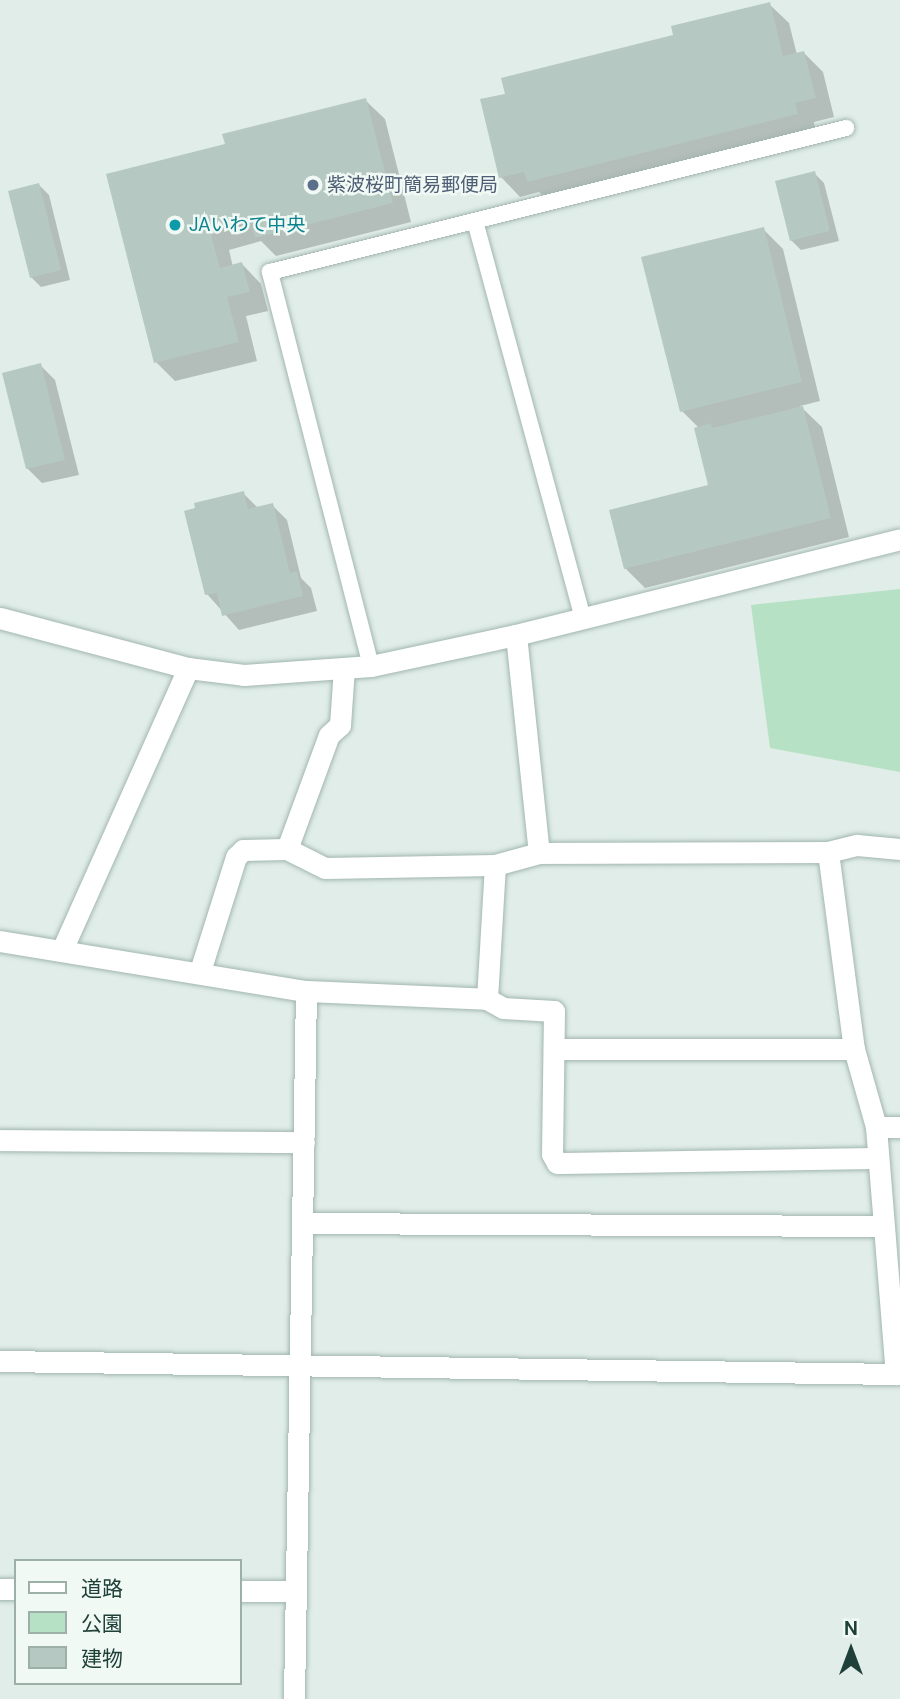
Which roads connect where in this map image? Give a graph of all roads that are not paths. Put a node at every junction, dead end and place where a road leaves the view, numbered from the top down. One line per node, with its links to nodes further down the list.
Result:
1 (846, 128): 2 (lane)
2 (475, 221): 4 (lane); 7 (lane)
3 (900, 539): 4 (street)
4 (582, 616): 6 (street)
5 (0, 618): 8 (street)
6 (516, 635): 7 (street); 13 (street)
7 (371, 666): 9 (street)
8 (188, 668): 9 (street); 16 (street)
9 (344, 668): 10 (street)
10 (288, 849): 14 (street); 17 (street)
11 (900, 849): 12 (street)
12 (828, 852): 13 (street); 21 (street)
13 (539, 853): 14 (street)
14 (495, 865): 19 (street)
15 (0, 941): 16 (street)
16 (62, 950): 17 (street)
17 (200, 971): 18 (street)
18 (306, 991): 19 (street); 25 (street)
19 (487, 999): 20 (street)
20 (555, 1048): 21 (street); 26 (street)
21 (854, 1048): 22 (street)
22 (876, 1127): 23 (street); 26 (street)
23 (900, 1127)
24 (0, 1140): 25 (street)
25 (304, 1142): 27 (street)
26 (878, 1158): 28 (street)
27 (302, 1223): 28 (street); 30 (street)
28 (882, 1226): 31 (street)
29 (0, 1361): 30 (street)
30 (299, 1365): 31 (street); 33 (street)
31 (898, 1374)
32 (242, 1591): 33 (street)
33 (294, 1591): 34 (street)
34 (294, 1699)

